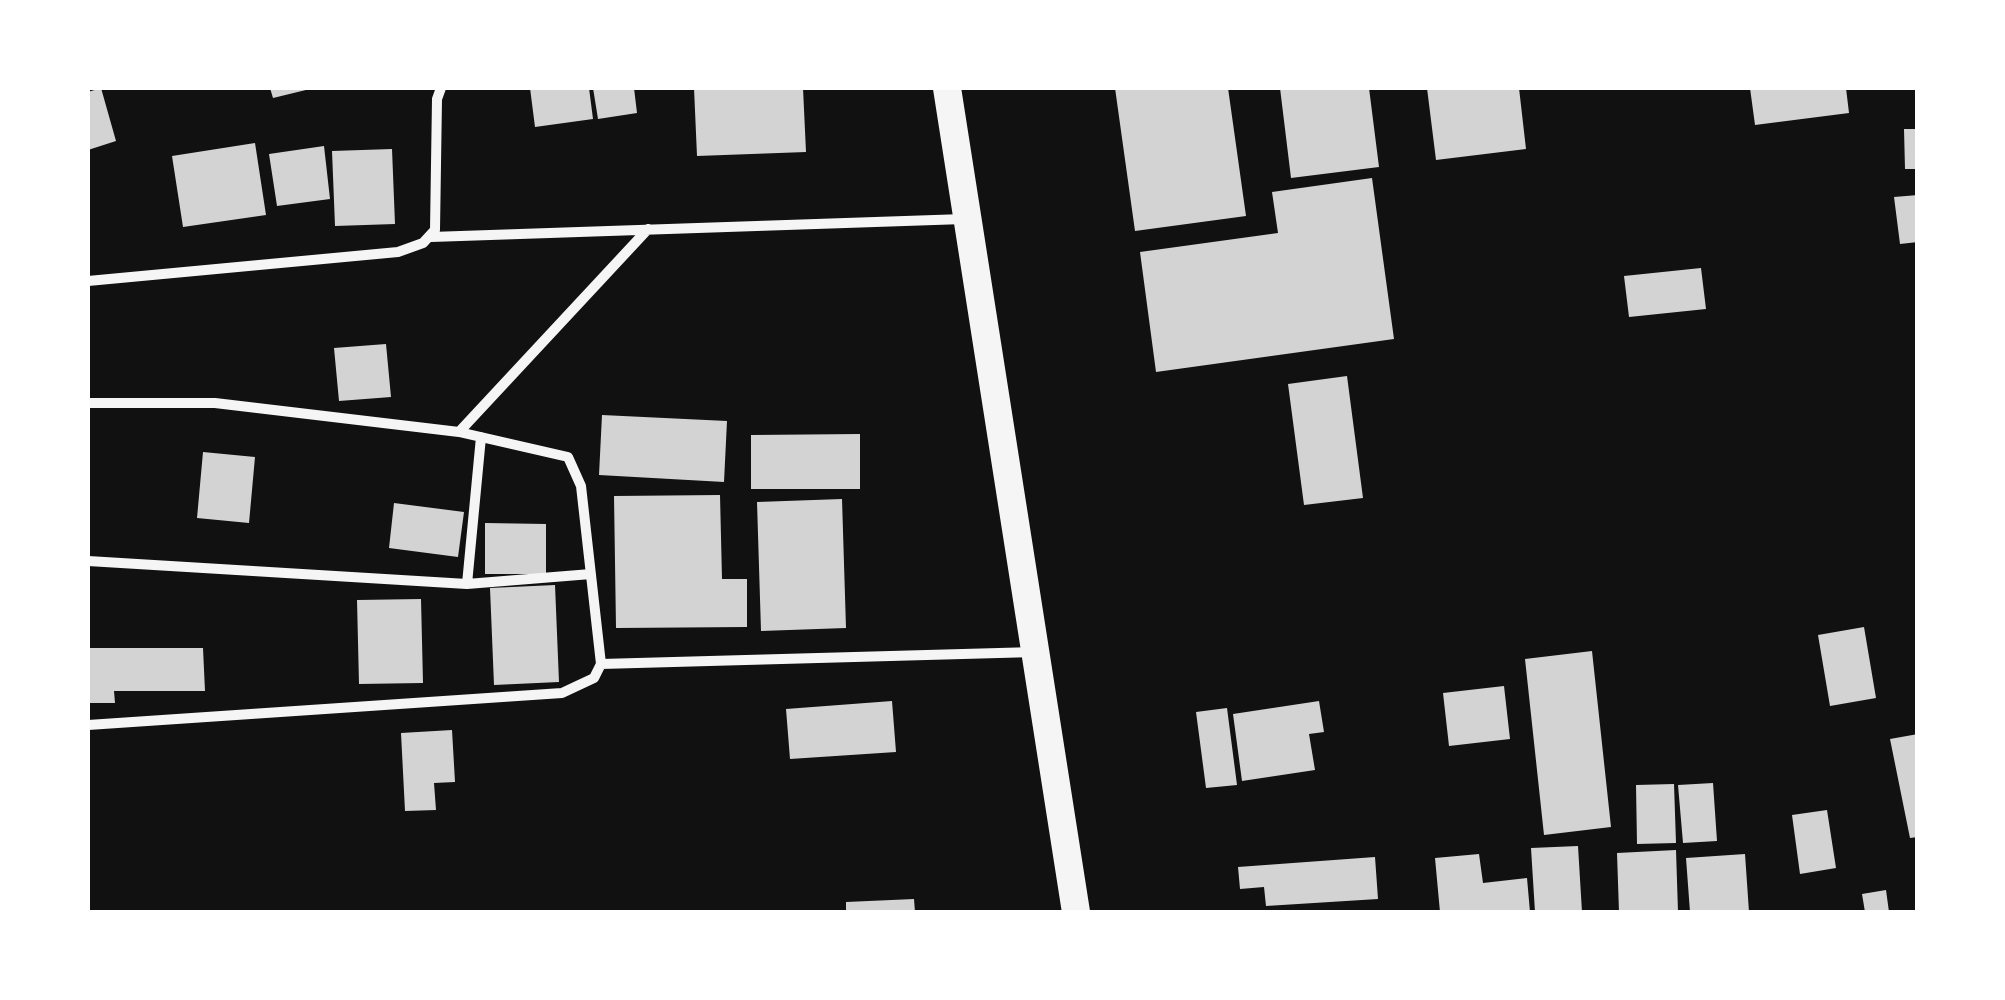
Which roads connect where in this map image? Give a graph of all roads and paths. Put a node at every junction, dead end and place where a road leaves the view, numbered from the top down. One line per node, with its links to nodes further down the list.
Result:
1 (442, 88): 5 (street)
2 (947, 88): 3 (highway)
3 (968, 218): 4 (street); 13 (highway)
4 (648, 230): 5 (street); 8 (street)
5 (430, 237): 6 (street)
6 (88, 281)
7 (88, 402): 8 (street)
8 (459, 432): 9 (street)
9 (481, 437): 11 (street); 12 (street)
10 (88, 560): 12 (street)
11 (590, 574): 12 (street); 14 (street)
12 (467, 584)
13 (1036, 652): 14 (street); 16 (highway)
14 (601, 664): 15 (street)
15 (88, 725)
16 (1076, 912)

